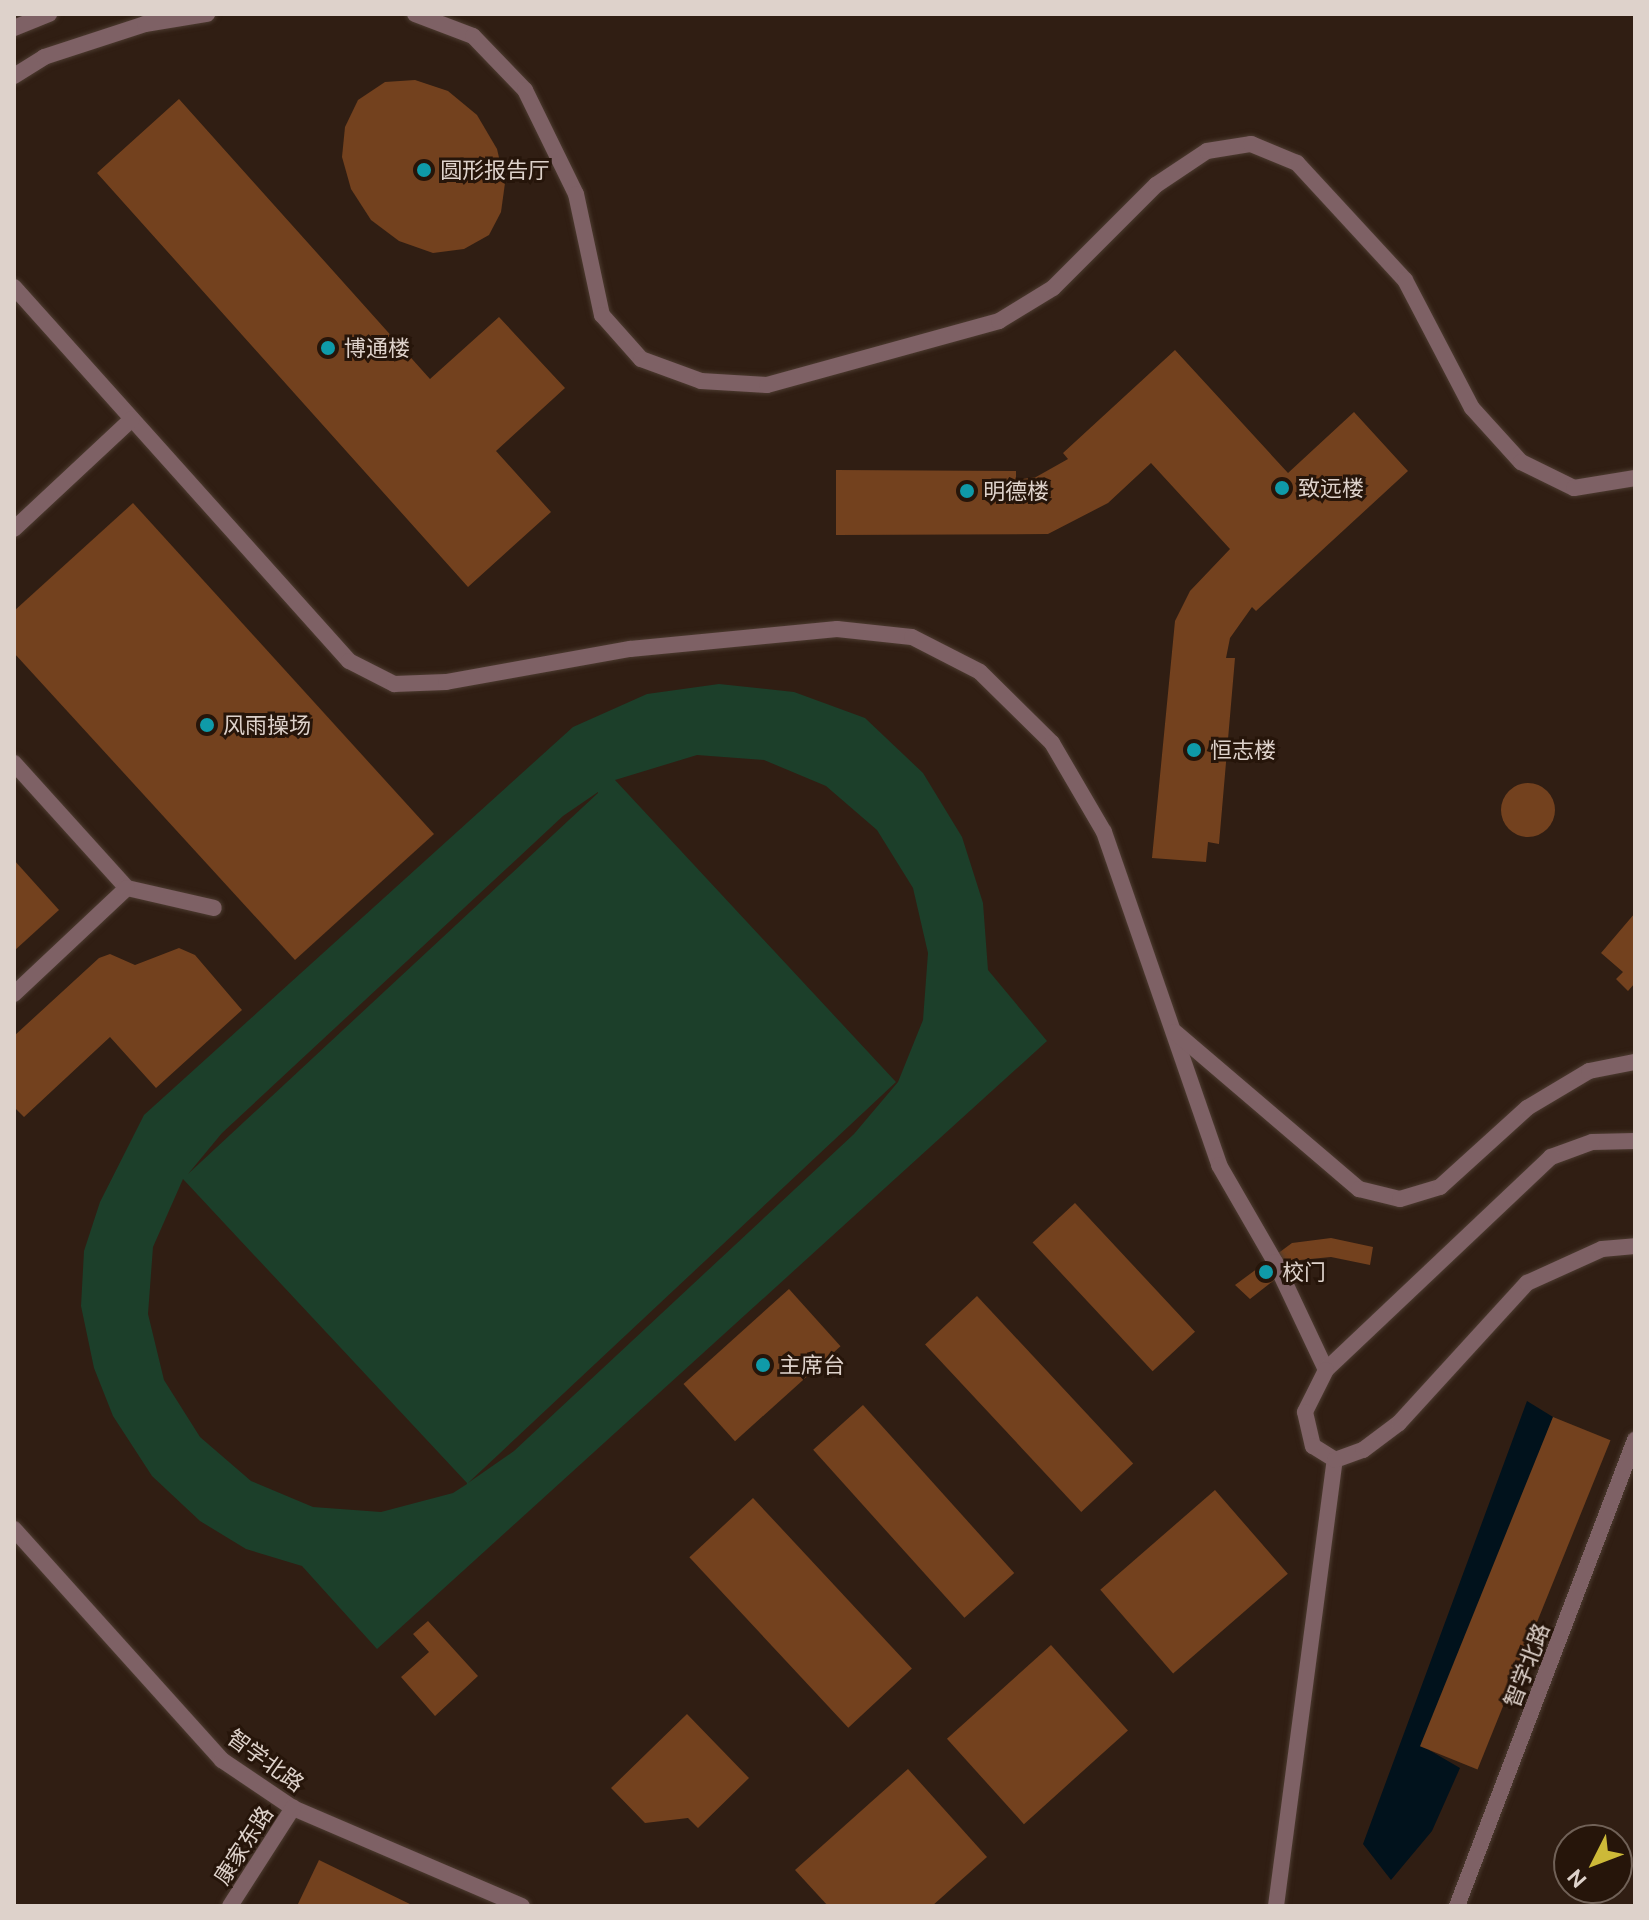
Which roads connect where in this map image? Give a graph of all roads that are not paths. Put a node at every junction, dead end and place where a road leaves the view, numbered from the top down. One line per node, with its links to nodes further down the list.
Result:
1 (49, 14): 4 (street)
2 (207, 14): 5 (street)
3 (415, 14): 8 (street)
4 (14, 28)
5 (14, 76)
6 (14, 287): 7 (street)
7 (132, 419): 9 (street); 14 (street)
8 (1635, 478)
9 (14, 529)
10 (14, 763): 11 (street)
11 (127, 888): 12 (street); 13 (street)
12 (214, 908)
13 (14, 994)
14 (1174, 1031): 15 (street); 18 (street)
15 (1635, 1062)
16 (1635, 1141): 18 (street)
17 (1635, 1246): 20 (street)
18 (1326, 1370): 20 (street)
19 (1635, 1440): 26 (street, 智学北路)
20 (1335, 1460): 25 (street)
21 (14, 1529): 22 (street, 智学北路)
22 (293, 1808): 23 (street, 康家东路); 24 (street, 智学北路)
23 (230, 1906)
24 (522, 1906)
25 (1276, 1906)
26 (1457, 1906)

